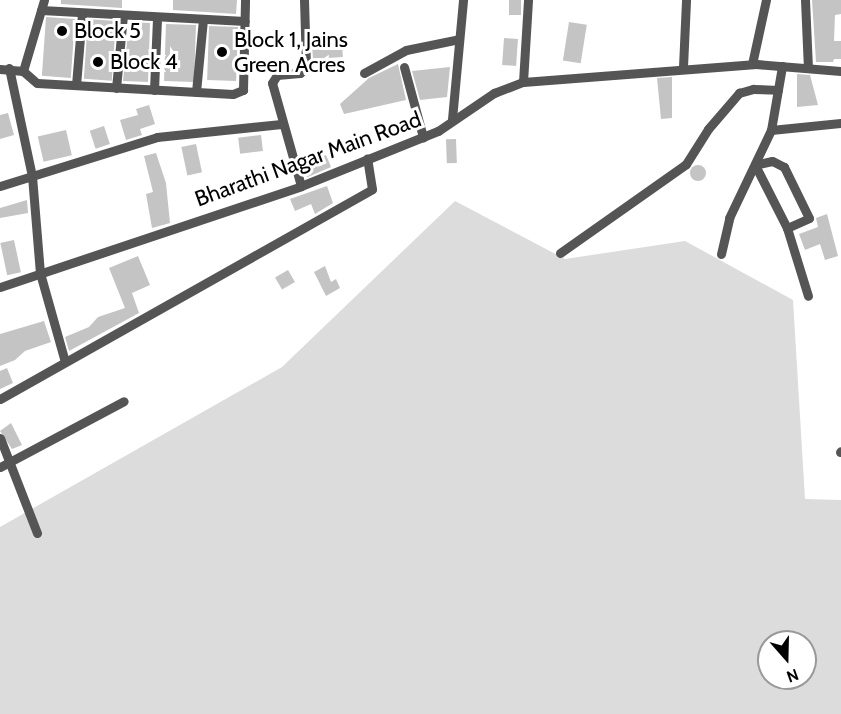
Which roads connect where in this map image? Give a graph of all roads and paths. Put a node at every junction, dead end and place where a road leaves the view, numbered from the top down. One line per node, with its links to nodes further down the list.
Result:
1 (44, 0): 9 (street)
2 (245, 0): 14 (street)
3 (304, 0): 33 (street)
4 (463, 0): 15 (street)
5 (528, 0): 25 (street)
6 (686, 0): 19 (street)
7 (766, 0): 16 (street)
8 (806, 0): 20 (street)
9 (41, 10): 10 (street); 22 (street)
10 (82, 13): 11 (street); 26 (street)
11 (123, 15): 12 (street); 27 (street)
12 (158, 16): 13 (street); 28 (street)
13 (203, 19): 14 (street); 30 (street)
14 (245, 21): 30 (street)
15 (459, 39): 24 (street); 31 (street)
16 (752, 64): 17 (street, Bharathi Nagar Main Road); 19 (street, Bharathi Nagar Main Road)
17 (782, 66): 20 (street, Bharathi Nagar Main Road); 29 (street)
18 (404, 67): 35 (street)
19 (683, 67): 25 (street, Bharathi Nagar Main Road)
20 (808, 68): 23 (street, Bharathi Nagar Main Road)
21 (5, 69): 22 (street); 38 (street)
22 (23, 71): 26 (street)
23 (841, 71)
24 (364, 74)
25 (523, 82): 31 (street, Bharathi Nagar Main Road)
26 (76, 86): 27 (street)
27 (116, 88): 28 (street)
28 (154, 90): 30 (street)
29 (778, 90): 34 (street); 42 (street)
30 (196, 92)
31 (452, 119): 35 (street, Bharathi Nagar Main Road)
32 (841, 123): 34 (street)
33 (281, 124): 38 (street); 40 (street)
34 (771, 129): 37 (street)
35 (423, 137): 36 (street, Bharathi Nagar Main Road)
36 (367, 158): 40 (street, Bharathi Nagar Main Road); 47 (street)
37 (755, 165): 41 (street); 41 (street); 43 (street)
38 (32, 176): 39 (street); 44 (street)
39 (0, 186)
40 (301, 186): 44 (street, Bharathi Nagar Main Road)
41 (787, 228): 46 (street)
42 (560, 253)
43 (721, 254)
44 (40, 273): 45 (street, Bharathi Nagar Main Road); 47 (street)
45 (0, 287)
46 (808, 296)
47 (65, 362): 48 (street)
48 (0, 399)
49 (124, 401): 51 (street)
50 (0, 438): 51 (street)
51 (12, 462): 52 (street); 53 (street)
52 (0, 467)
53 (37, 533)

